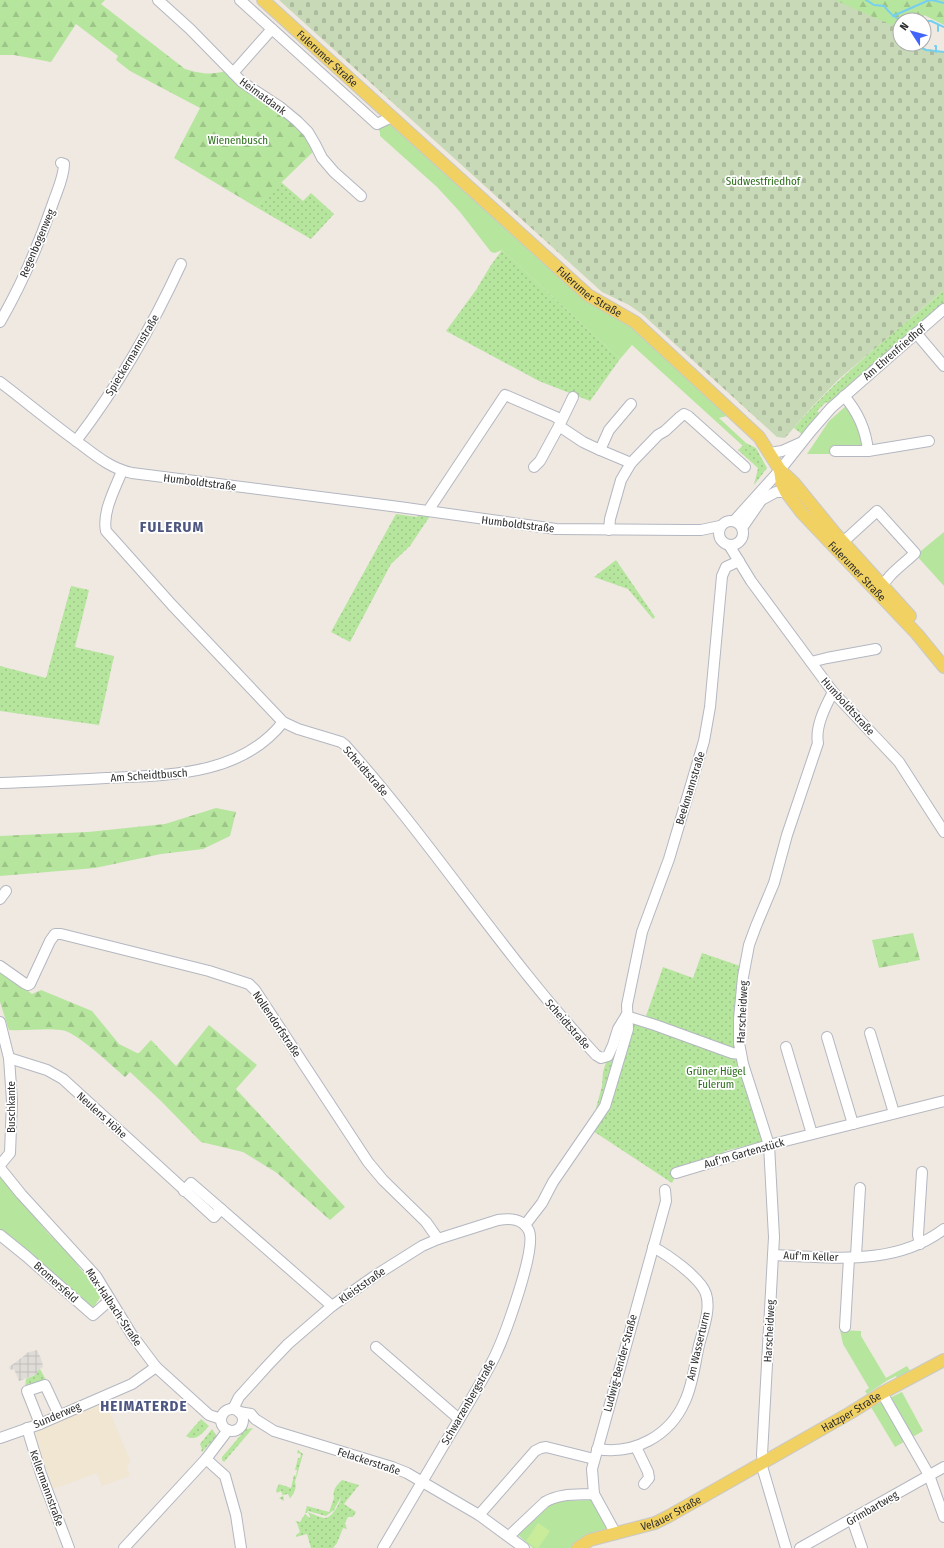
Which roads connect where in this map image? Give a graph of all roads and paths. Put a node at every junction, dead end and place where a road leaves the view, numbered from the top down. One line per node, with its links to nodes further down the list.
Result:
1 (158, 0): 5 (street, Heimatdank)
2 (240, 0): 4 (street, Fulerumer Straße)
3 (264, 0): 6 (main road, Fulerumer Straße)
4 (272, 29): 5 (street); 6 (street, Fulerumer Straße)
5 (233, 73): 8 (street, Heimatdank)
6 (392, 117): 25 (main road, Fulerumer Straße)
7 (61, 163): 11 (street, Regenbogenweg)
8 (361, 196)
9 (181, 264): 19 (street, Spieckermannstraße)
10 (944, 309): 12 (street, Am Ehrenfriedhof)
11 (0, 322)
12 (916, 333): 13 (street); 15 (street, Am Ehrenfriedhof)
13 (944, 366)
14 (2, 387): 19 (street, Humboldtstraße)
15 (844, 396): 20 (street, Am Ehrenfriedhof); 24 (street)
16 (573, 397): 18 (street)
17 (631, 404): 22 (street)
18 (560, 424): 22 (street); 27 (street); 33 (street)
19 (76, 441): 30 (street, Humboldtstraße)
20 (804, 441): 25 (street, Am Ehrenfriedhof); 29 (street, Am Ehrenfriedhof)
21 (929, 441): 24 (street)
22 (600, 450): 26 (street)
23 (835, 451): 24 (street)
24 (868, 451)
25 (770, 453): 29 (main road, Fulerumer Straße)
26 (631, 463): 28 (street); 36 (street)
27 (534, 467)
28 (745, 467)
29 (780, 470): 31 (main road, Fulerumer Straße); 32 (street); 34 (street); 38 (main road, Fulerumer Straße)
30 (122, 471): 33 (street, Humboldtstraße); 46 (street, Scheidtstraße)
31 (786, 492): 32 (street); 38 (main road, Fulerumer Straße)
32 (763, 498): 35 (street)
33 (428, 511): 36 (street, Humboldtstraße)
34 (734, 521): 35 (street); 37 (street)
35 (742, 528): 39 (street)
36 (609, 530): 37 (street, Humboldtstraße)
37 (720, 531): 39 (street, Humboldtstraße)
38 (837, 543): 41 (main road, Fulerumer Straße); 41 (street)
39 (733, 544): 40 (street, Humboldtstraße)
40 (739, 561): 44 (street, Humboldtstraße); 52 (street, Beekmannstraße)
41 (881, 590): 43 (main road, Fulerumer Straße)
42 (876, 649): 44 (street)
43 (943, 659)
44 (811, 662): 45 (street, Humboldtstraße)
45 (833, 692): 48 (street, Humboldtstraße); 57 (street, Harscheidweg)
46 (283, 722): 47 (street, Am Scheidtbusch); 52 (street, Scheidtstraße)
47 (0, 783)
48 (944, 832)
49 (6, 890): 50 (street)
50 (0, 899)
51 (0, 966): 72 (street, Nollendorfstraße)
52 (626, 1016): 57 (street); 69 (street, Beekmannstraße)
53 (0, 1022): 58 (street, Buschkante)
54 (870, 1033): 60 (street)
55 (828, 1037): 61 (street)
56 (786, 1048): 62 (street)
57 (741, 1054): 63 (street, Harscheidweg)
58 (9, 1058): 64 (street, Buschkante); 78 (street, Neulens Höhe)
59 (944, 1100): 60 (street, Auf'm Gartenstück)
60 (894, 1113): 61 (street, Auf'm Gartenstück)
61 (852, 1124): 62 (street, Auf'm Gartenstück)
62 (812, 1134): 63 (street, Auf'm Gartenstück)
63 (769, 1145): 66 (street, Auf'm Gartenstück); 75 (street, Harscheidweg)
64 (0, 1167): 77 (street, Max-Halbach-Straße)
65 (922, 1172): 73 (street)
66 (676, 1173)
67 (860, 1188): 76 (street, Auf'm Keller)
68 (664, 1190): 74 (street, Ludwig-Bender-Straße)
69 (525, 1224): 72 (street, Kleiststraße); 88 (street, Schwarzenbergstraße)
70 (944, 1229): 73 (street, Auf'm Keller)
71 (0, 1236): 77 (street, Bromersfeld)
72 (438, 1239): 78 (street, Kleiststraße)
73 (920, 1244): 76 (street, Auf'm Keller)
74 (653, 1247): 94 (street, Am Wasserturm); 95 (street, Ludwig-Bender-Straße)
75 (773, 1255): 76 (street, Auf'm Keller); 97 (street, Harscheidweg)
76 (853, 1257): 79 (street, Auf'm Keller)
77 (110, 1300): 82 (street, Max-Halbach-Straße)
78 (332, 1306): 84 (street, Kleiststraße)
79 (845, 1327)
80 (376, 1346): 88 (street)
81 (944, 1360): 83 (main road, Hatzper Straße)
82 (156, 1367): 85 (street, Sunderweg); 86 (street, Max-Halbach-Straße)
83 (882, 1393): 97 (main road, Hatzper Straße); 99 (street)
84 (236, 1410): 86 (street); 87 (street, Felackerstraße); 89 (street)
85 (59, 1415): 90 (street, Sunderweg); 90 (street)
86 (221, 1419): 92 (street)
87 (255, 1419): 89 (street); 100 (street, Felackerstraße)
88 (459, 1419): 100 (street, Schwarzenbergstraße)
89 (242, 1423): 92 (street)
90 (40, 1424): 91 (street, Sunderweg)
91 (27, 1428): 93 (street, Sunderweg); 109 (street, Kellermannstraße)
92 (228, 1430): 96 (street)
93 (0, 1438)
94 (636, 1447): 95 (street, Am Wasserturm); 101 (street)
95 (595, 1454): 102 (street, Ludwig-Bender-Straße); 103 (street)
96 (206, 1460): 110 (street); 111 (street)
97 (761, 1463): 106 (main road, Velauer Straße); 114 (street, Harscheidweg)
98 (944, 1467): 99 (street, Grimbartweg)
99 (929, 1475): 104 (street); 105 (street, Grimbartweg)
100 (421, 1482): 103 (street, Felackerstraße); 112 (street, Schwarzenbergstraße)
101 (644, 1484)
102 (594, 1494): 106 (street, Ludwig-Bender-Straße); 107 (street)
103 (478, 1515): 107 (street, Felackerstraße)
104 (944, 1517)
105 (852, 1519): 115 (street, Grimbartweg); 116 (street)
106 (616, 1534): 113 (main road, Velauer Straße)
107 (509, 1536): 108 (street, Felackerstraße)
108 (520, 1547)
109 (69, 1548)
110 (124, 1548)
111 (241, 1548)
112 (383, 1548)
113 (578, 1548)
114 (786, 1548)
115 (800, 1548)
116 (862, 1548)

